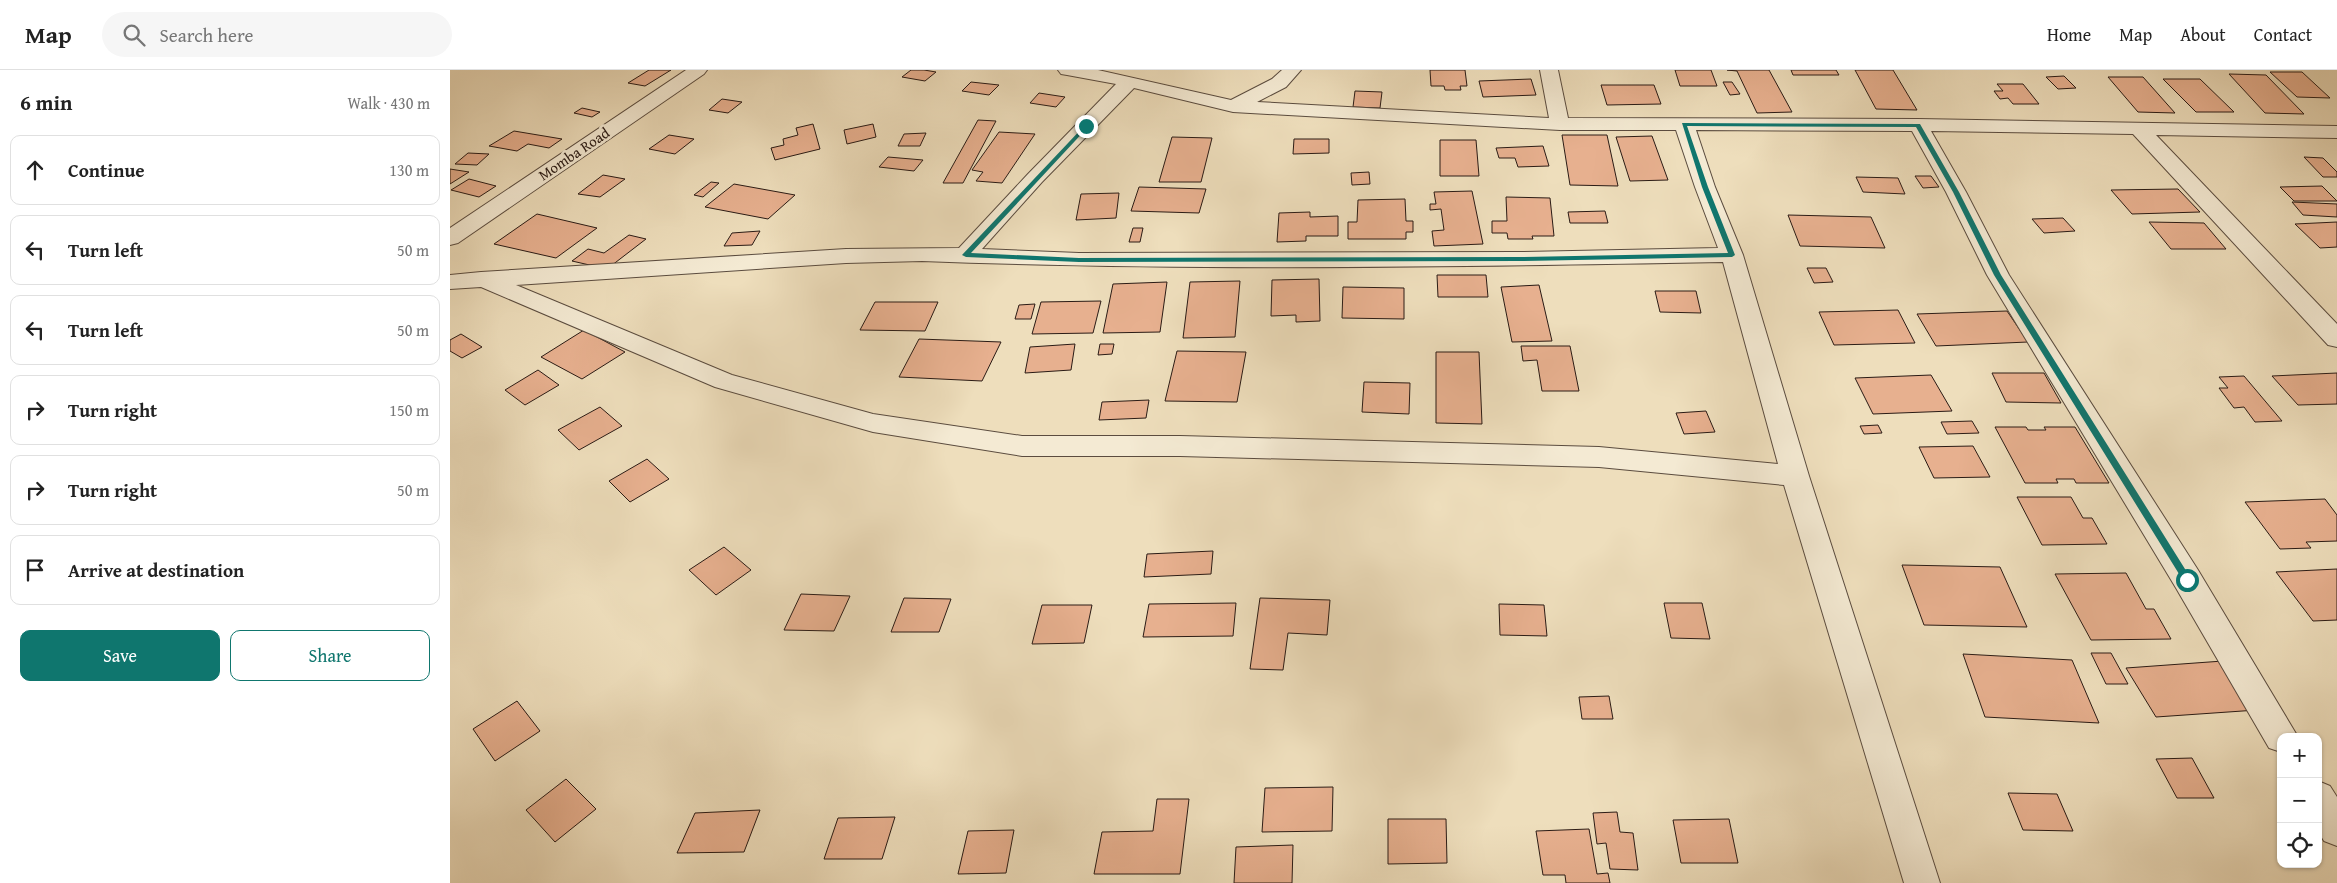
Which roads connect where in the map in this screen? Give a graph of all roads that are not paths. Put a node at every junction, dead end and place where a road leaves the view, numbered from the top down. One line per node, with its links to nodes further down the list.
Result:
1 (698, 70): 12 (street, Momba Road)
2 (1067, 70): 5 (street)
3 (1292, 70): 6 (street)
4 (1548, 70): 7 (street)
5 (1130, 81): 6 (street); 13 (street)
6 (1233, 106): 7 (street)
7 (1560, 124): 8 (street)
8 (1684, 124): 9 (street); 14 (street)
9 (1918, 126): 10 (street); 19 (street)
10 (2140, 130): 11 (street); 17 (street)
11 (2337, 132)
12 (450, 238)
13 (966, 255): 14 (street); 15 (street)
14 (1732, 255): 18 (street)
15 (481, 279): 16 (street); 18 (street)
16 (450, 282)
17 (2337, 339)
18 (1795, 476): 22 (street)
19 (2280, 733)
20 (2322, 805): 21 (street)
21 (2337, 829)
22 (1922, 883)

